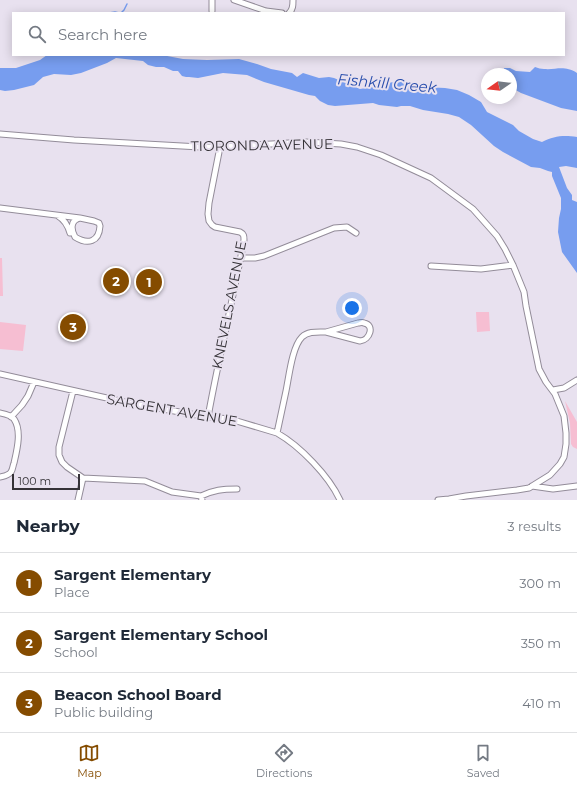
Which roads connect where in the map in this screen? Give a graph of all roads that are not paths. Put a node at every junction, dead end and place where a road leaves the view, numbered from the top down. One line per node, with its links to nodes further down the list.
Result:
1 (212, 0): 4 (street)
2 (234, 0): 5 (street)
3 (294, 0): 6 (street)
4 (212, 11)
5 (274, 12)
6 (290, 12)
7 (0, 134): 8 (street, TIORONDA AVENUE)
8 (220, 147): 14 (street, KNEVELS AVENUE); 16 (street, TIORONDA AVENUE)
9 (0, 208): 10 (street)
10 (55, 214): 11 (street); 13 (street)
11 (80, 218): 13 (street); 13 (street)
12 (356, 233): 14 (street)
13 (75, 238)
14 (241, 258): 25 (street, KNEVELS AVENUE)
15 (431, 266): 16 (street)
16 (513, 266): 21 (street, TIORONDA AVENUE)
17 (326, 332): 17 (street); 26 (street)
18 (0, 374): 20 (street, SARGENT AVENUE)
19 (577, 380): 21 (street)
20 (34, 382): 22 (street, SARGENT AVENUE); 24 (street)
21 (553, 390): 29 (street, TIORONDA AVENUE)
22 (73, 391): 25 (street, SARGENT AVENUE); 28 (street)
23 (0, 413): 24 (street)
24 (11, 417): 27 (street)
25 (208, 417): 26 (street, SARGENT AVENUE)
26 (277, 434): 34 (street, SARGENT AVENUE)
27 (0, 477)
28 (83, 478): 32 (street); 33 (street)
29 (532, 486): 30 (street); 35 (street)
30 (577, 486)
31 (237, 489): 32 (street)
32 (201, 498)
33 (78, 500)
34 (340, 500)
35 (438, 500)

